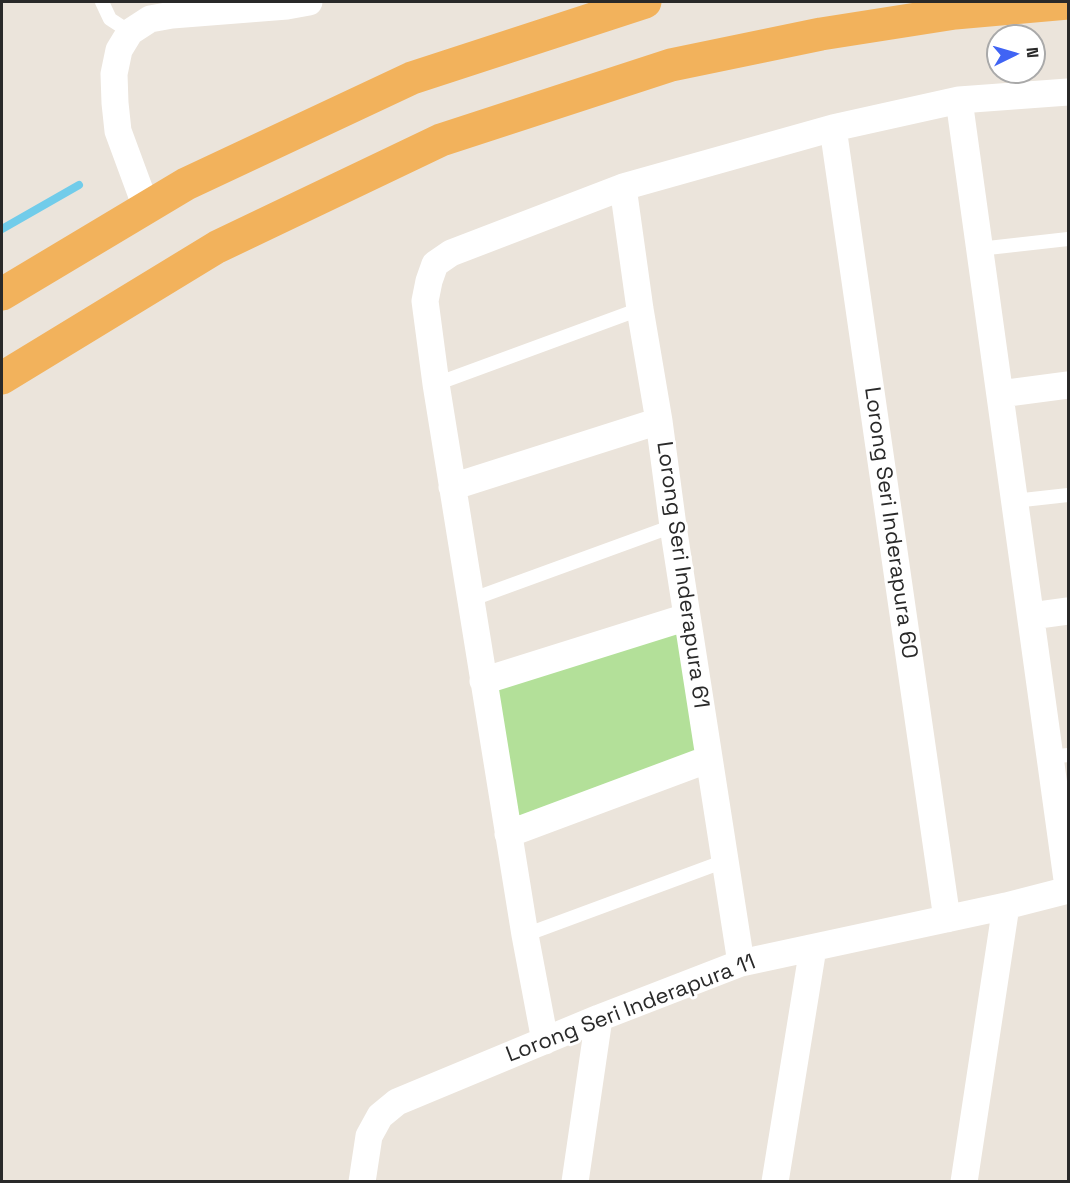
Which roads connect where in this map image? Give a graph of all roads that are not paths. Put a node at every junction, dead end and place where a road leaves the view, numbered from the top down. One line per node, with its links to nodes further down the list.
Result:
1 (102, 2): 5 (lane)
2 (309, 2): 5 (street)
3 (645, 2): 10 (highway)
4 (1068, 3): 15 (highway)
5 (130, 32): 10 (street)
6 (1068, 92): 7 (street)
7 (959, 100): 8 (street); 12 (street)
8 (833, 128): 9 (street); 35 (street, Lorong Seri Inderapura 60)
9 (623, 188): 14 (street, Lorong Seri Inderapura 61); 16 (street)
10 (146, 207): 13 (highway)
11 (1068, 239): 12 (lane)
12 (979, 249): 18 (street)
13 (2, 294)
14 (640, 309): 16 (lane); 19 (street, Lorong Seri Inderapura 61)
15 (2, 378)
16 (436, 384): 20 (street)
17 (1068, 385): 18 (street)
18 (1000, 394): 22 (street)
19 (659, 422): 20 (street); 23 (street, Lorong Seri Inderapura 61)
20 (452, 487): 24 (street)
21 (1068, 495): 22 (lane)
22 (1014, 501): 26 (street)
23 (672, 526): 24 (lane); 27 (street, Lorong Seri Inderapura 61)
24 (470, 600): 28 (street)
25 (1068, 611): 26 (street)
26 (1031, 616): 29 (street)
27 (687, 617): 28 (street); 30 (street, Lorong Seri Inderapura 61)
28 (483, 681): 31 (street)
29 (1059, 756): 33 (street)
30 (709, 759): 31 (street); 32 (street, Lorong Seri Inderapura 61)
31 (508, 834): 36 (street)
32 (725, 861): 36 (lane); 38 (street, Lorong Seri Inderapura 61)
33 (1068, 889): 34 (street, Lorong Seri Inderapura 11)
34 (1006, 906): 35 (street, Lorong Seri Inderapura 11); 44 (street)
35 (947, 919): 37 (street, Lorong Seri Inderapura 11)
36 (525, 935): 40 (street)
37 (813, 948): 38 (street, Lorong Seri Inderapura 11); 43 (street)
38 (741, 963): 39 (street, Lorong Seri Inderapura 11)
39 (599, 1018): 40 (street, Lorong Seri Inderapura 11); 42 (street)
40 (544, 1041): 41 (street, Lorong Seri Inderapura 11)
41 (362, 1182)
42 (575, 1182)
43 (776, 1182)
44 (964, 1182)

